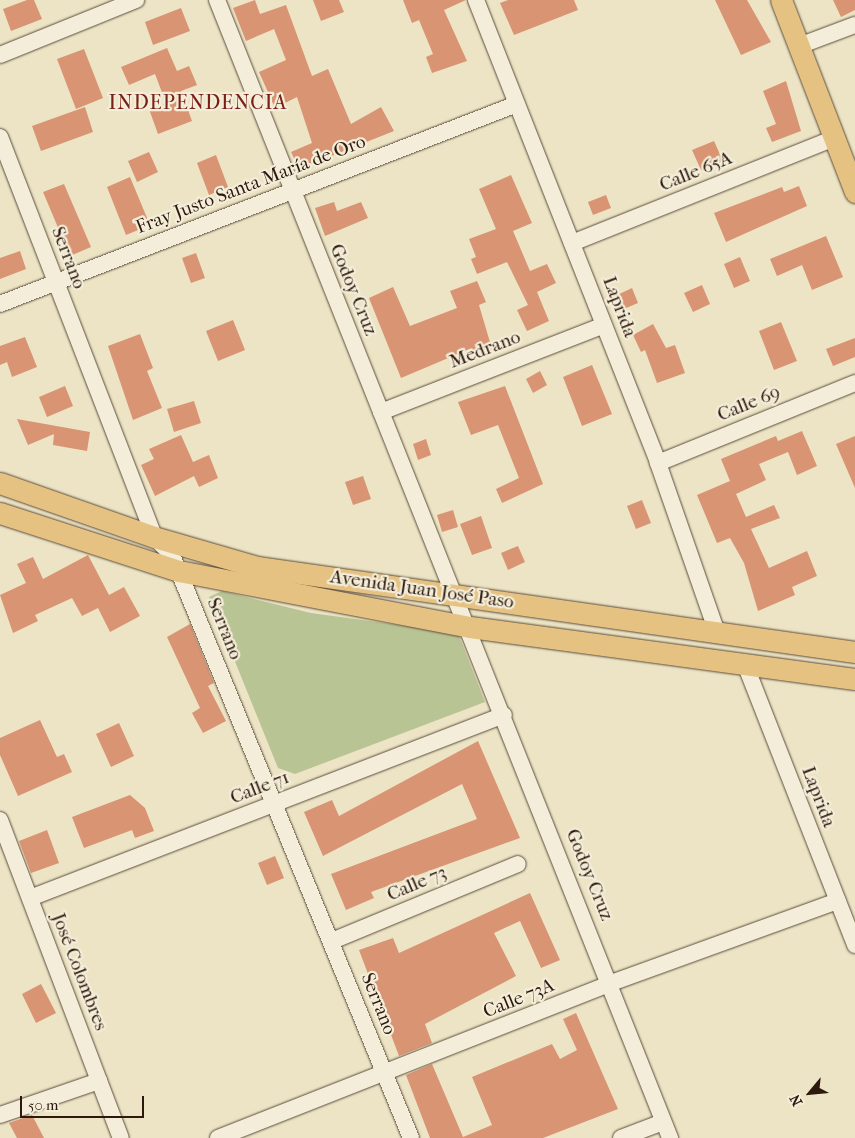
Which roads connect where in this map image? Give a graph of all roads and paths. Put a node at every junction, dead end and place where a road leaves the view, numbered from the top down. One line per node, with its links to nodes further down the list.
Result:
1 (136, 0): 7 (street)
2 (216, 0): 12 (street, Godoy Cruz)
3 (476, 0): 8 (street, Laprida)
4 (781, 0): 6 (main road)
5 (855, 25): 6 (street)
6 (799, 46): 10 (main road)
7 (0, 55)
8 (517, 104): 12 (street, Fray Justo Santa María de Oro); 13 (street, Laprida)
9 (0, 137): 14 (street, Serrano)
10 (834, 138): 11 (main road); 13 (street, Calle 65A)
11 (854, 184)
12 (292, 191): 14 (street, Fray Justo Santa María de Oro); 18 (street, Godoy Cruz)
13 (572, 243): 16 (street, Laprida)
14 (56, 283): 15 (street, Fray Justo Santa María de Oro); 22 (street, Serrano)
15 (0, 304)
16 (604, 325): 18 (street, Medrano); 19 (street, Laprida)
17 (855, 383): 19 (street, Calle 69)
18 (381, 412): 24 (street, Godoy Cruz)
19 (658, 462): 26 (street, Laprida)
20 (0, 483): 22 (main road, Avenida Juan José Paso)
21 (0, 513): 23 (main road, Avenida Juan José Paso)
22 (154, 537): 23 (street, Serrano); 24 (main road, Avenida Juan José Paso)
23 (179, 571): 25 (main road, Avenida Juan José Paso); 31 (street, Serrano)
24 (453, 594): 25 (street, Godoy Cruz); 26 (main road, Avenida Juan José Paso)
25 (470, 627): 28 (main road, Avenida Juan José Paso); 30 (street, Godoy Cruz)
26 (717, 632): 27 (main road, Avenida Juan José Paso)
27 (855, 652)
28 (745, 664): 29 (main road, Avenida Juan José Paso); 36 (street, Laprida)
29 (855, 679)
30 (504, 716): 31 (street, Calle 71); 39 (street, Godoy Cruz)
31 (274, 804): 35 (street, Calle 71); 37 (street, Serrano)
32 (0, 820): 33 (street, José Colombres)
33 (6, 852): 35 (street, José Colombres)
34 (518, 864): 37 (street, Calle 73)
35 (30, 898): 41 (street, José Colombres)
36 (838, 900): 38 (street, Laprida); 39 (street, Calle 73A)
37 (332, 941): 40 (street, Serrano)
38 (855, 944)
39 (611, 983): 40 (street, Calle 73A); 43 (street, Godoy Cruz)
40 (385, 1075): 45 (street, Calle 73A); 46 (street, Serrano)
41 (100, 1081): 42 (street); 44 (street, José Colombres)
42 (0, 1115)
43 (663, 1122): 47 (street); 48 (street, Godoy Cruz)
44 (121, 1138)
45 (218, 1138)
46 (411, 1138)
47 (621, 1138)
48 (670, 1138)

